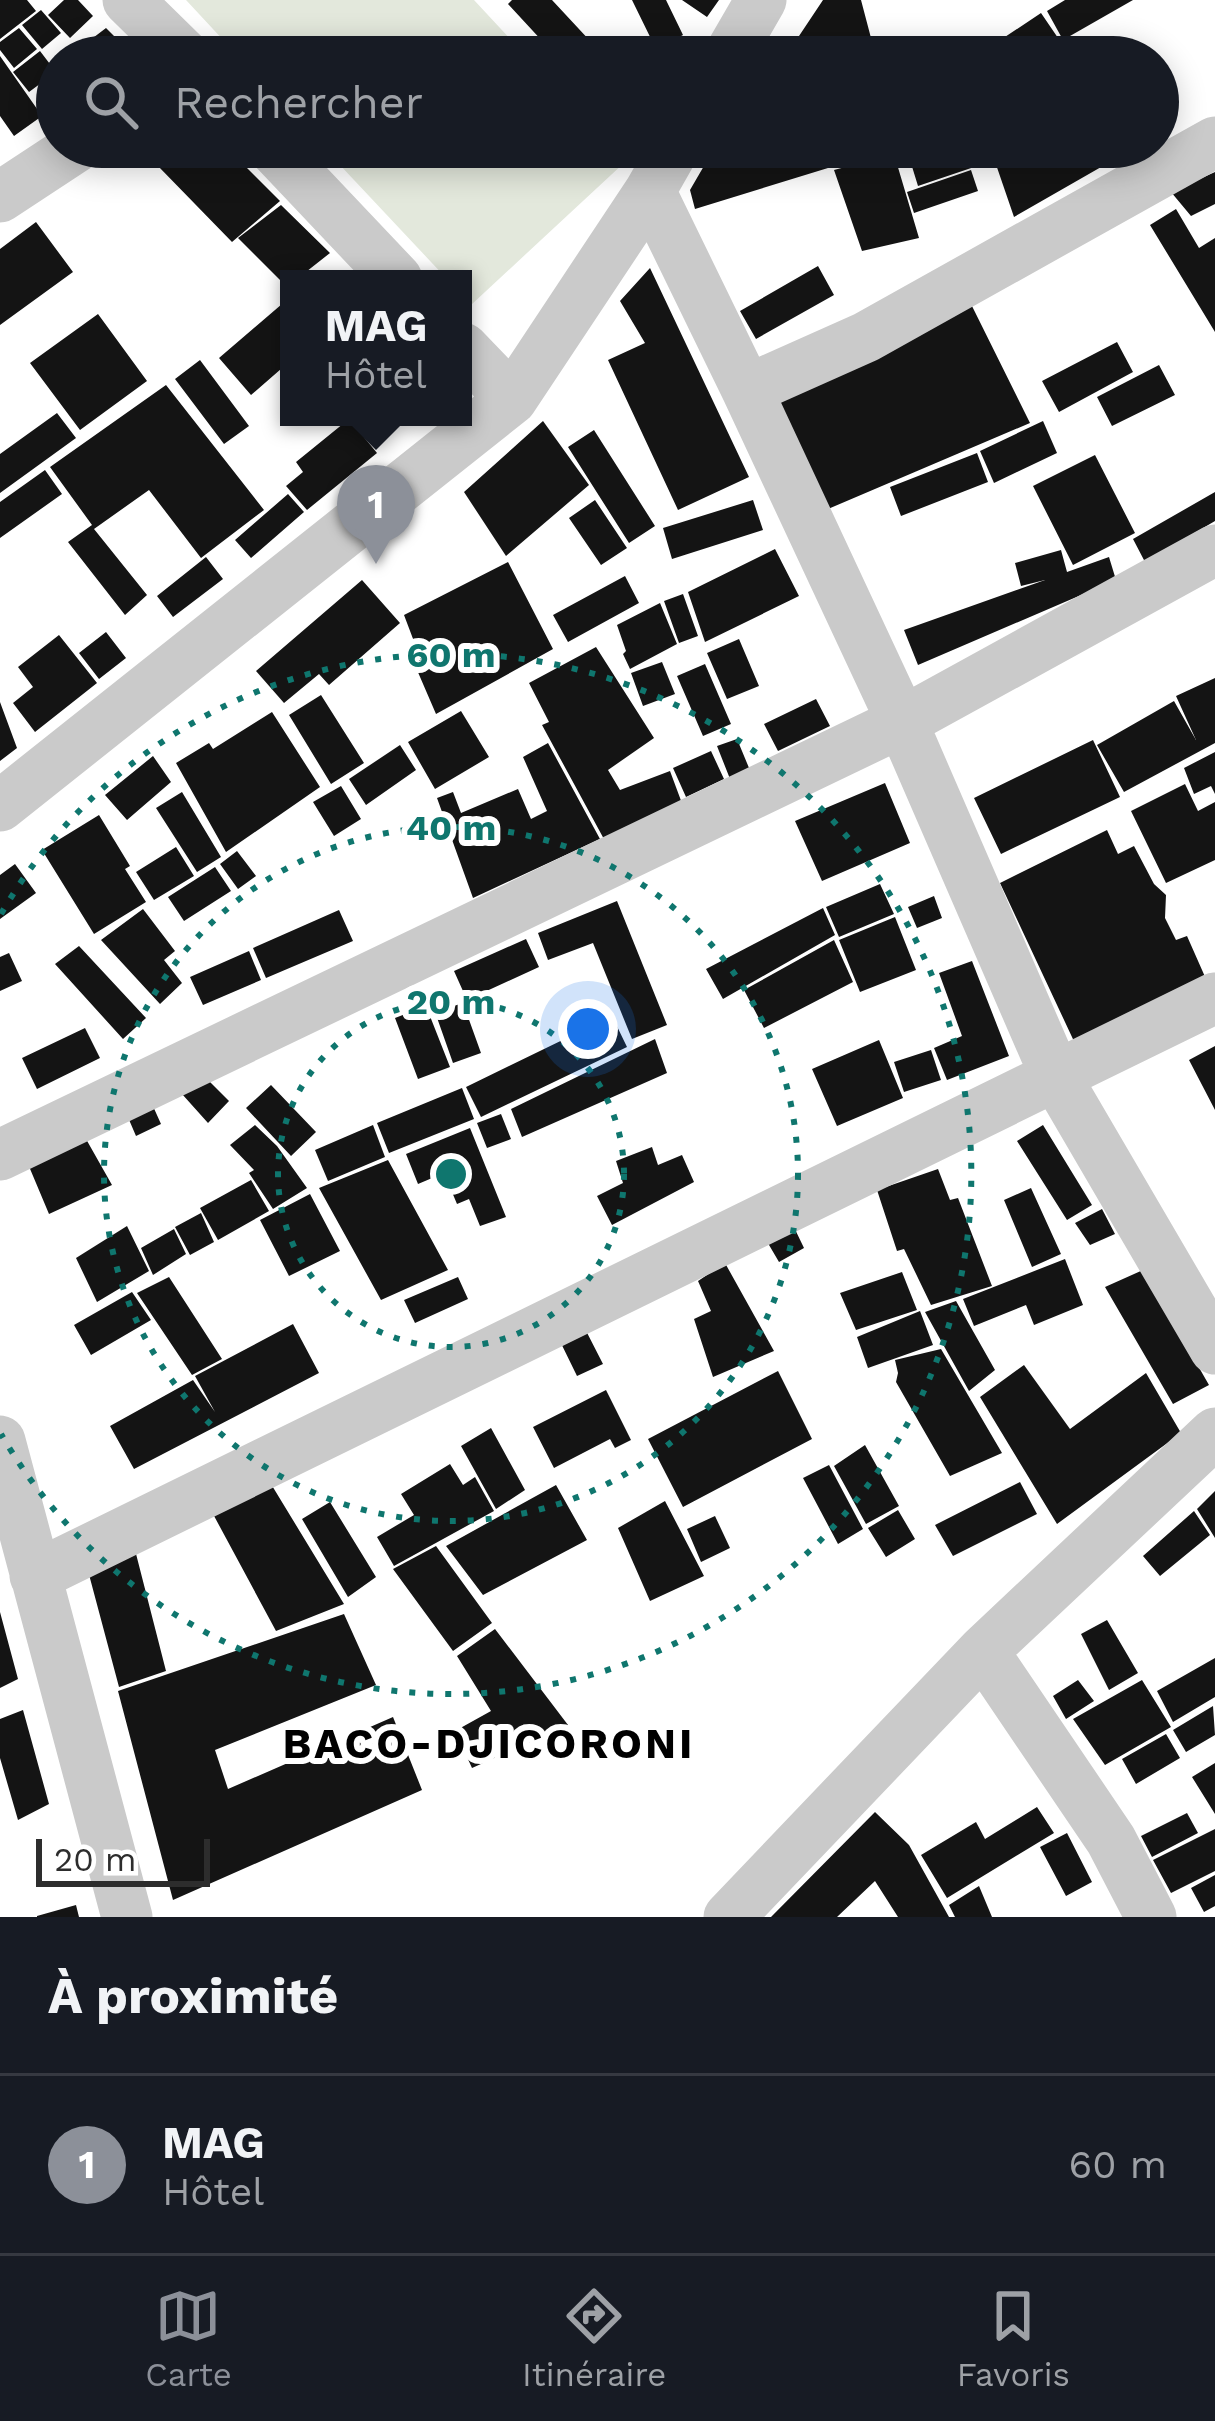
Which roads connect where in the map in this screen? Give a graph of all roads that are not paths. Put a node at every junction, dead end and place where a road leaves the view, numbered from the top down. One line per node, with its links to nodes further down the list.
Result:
1 (128, 0): 3 (street)
2 (760, 0): 4 (street)
3 (165, 36)
4 (740, 36)
5 (1215, 142): 6 (street)
6 (1179, 162)
7 (43, 168): 12 (street)
8 (292, 168): 13 (street)
9 (663, 168): 11 (street)
10 (1168, 168): 15 (street)
11 (650, 191): 15 (street); 16 (street)
12 (0, 196)
13 (388, 270)
14 (472, 357): 16 (street)
15 (747, 390): 18 (street)
16 (512, 399): 19 (street)
17 (1215, 550): 18 (street)
18 (902, 722): 21 (street); 22 (street)
19 (0, 806)
20 (1215, 998): 21 (street)
21 (1055, 1077): 23 (street); 26 (street)
22 (0, 1155)
23 (1215, 1349)
24 (1215, 1432): 27 (street)
25 (0, 1442): 26 (street)
26 (35, 1576): 28 (street)
27 (982, 1651): 29 (street); 30 (street)
28 (127, 1917)
29 (729, 1917)
30 (1151, 1917)

